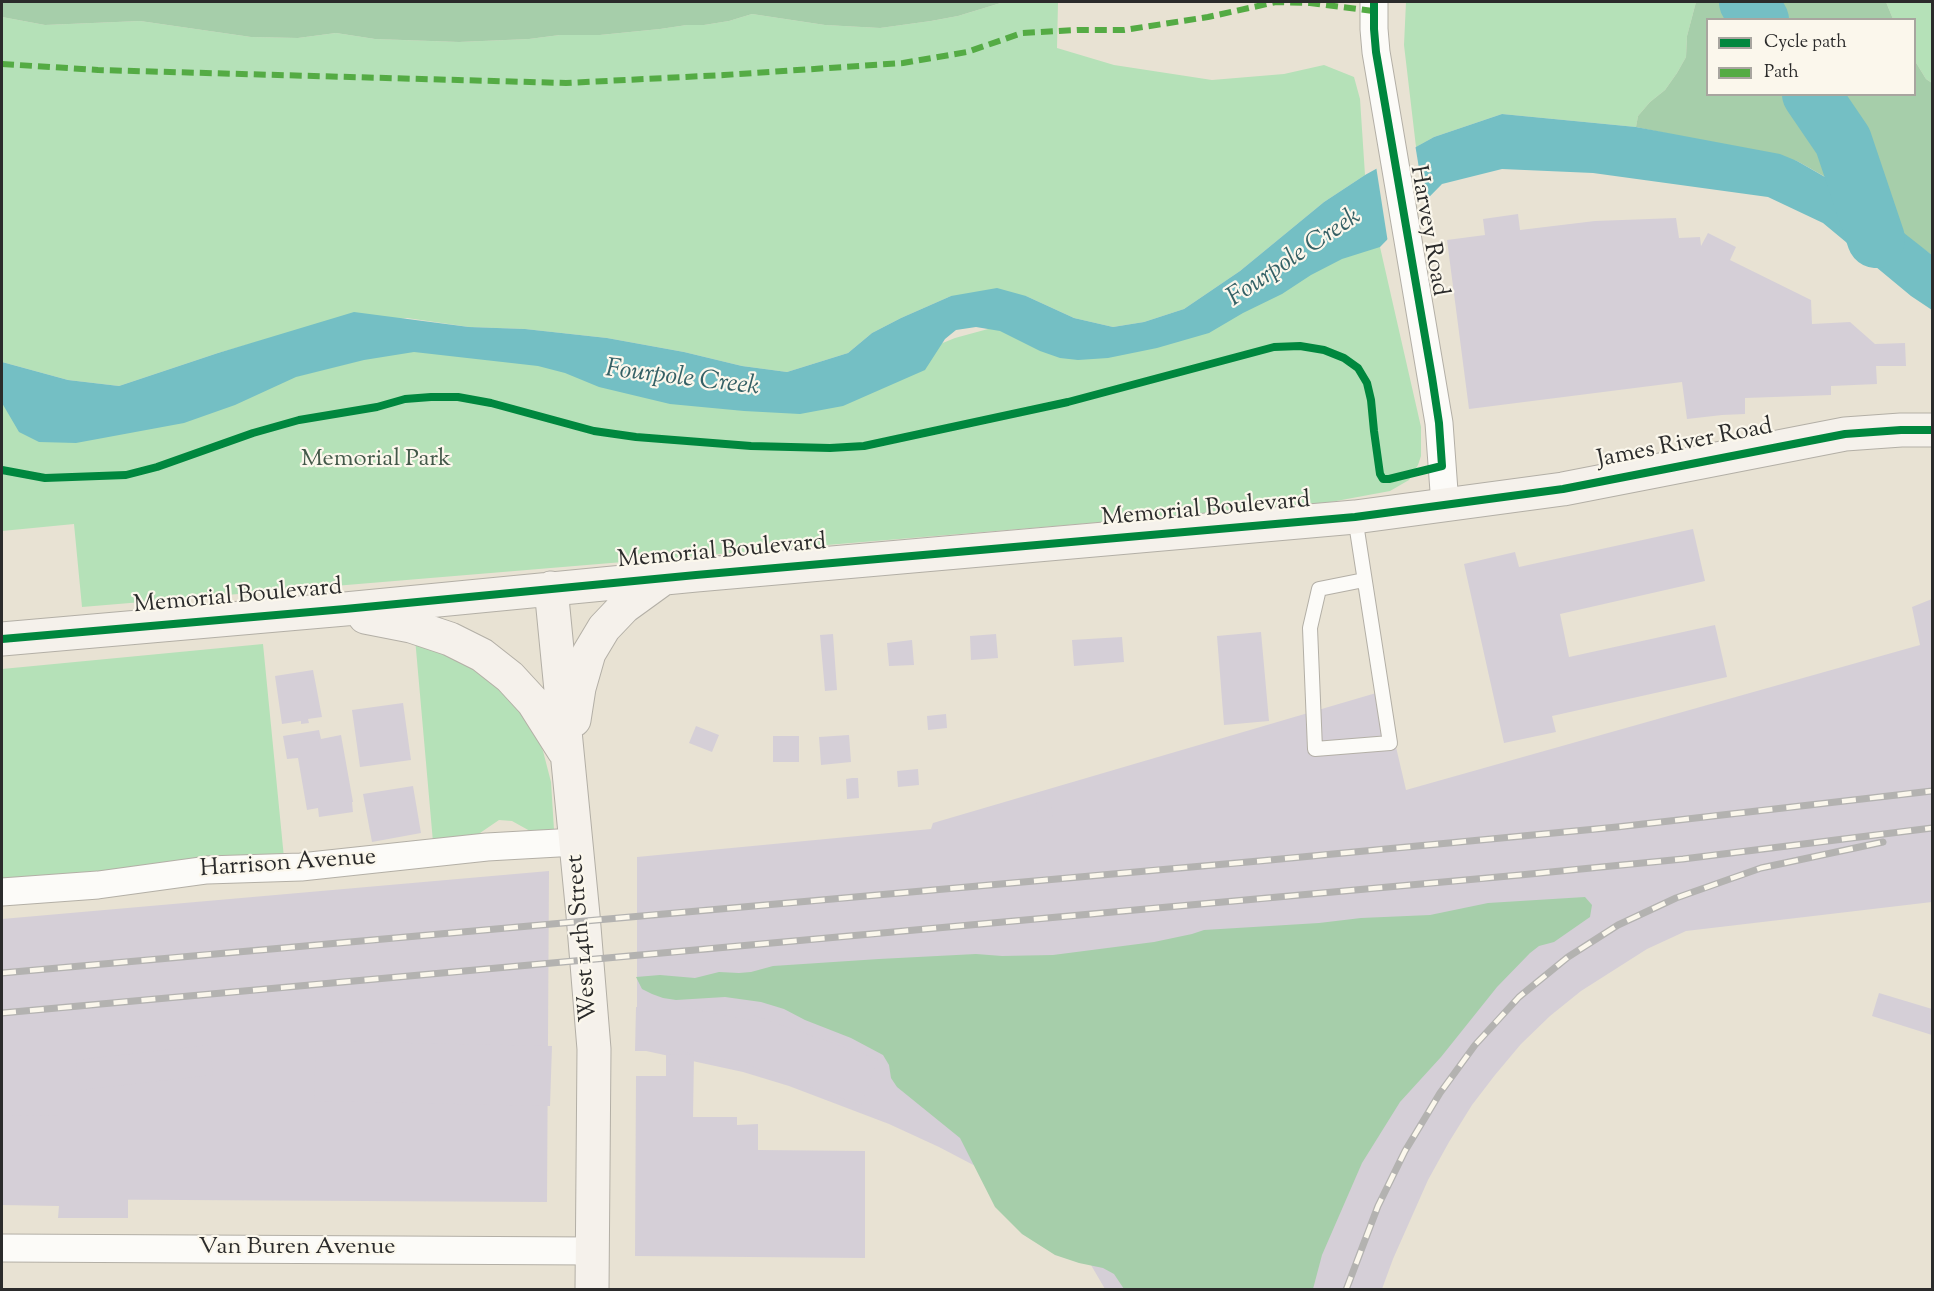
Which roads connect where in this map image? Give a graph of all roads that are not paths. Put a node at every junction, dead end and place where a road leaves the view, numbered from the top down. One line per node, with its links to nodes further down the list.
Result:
1 (1374, 2): 3 (street, Harvey Road)
2 (1932, 430): 3 (street, James River Road)
3 (1445, 505): 4 (street, Memorial Boulevard)
4 (1355, 517): 5 (street, Memorial Boulevard); 6 (lane)
5 (664, 578): 7 (street, Memorial Boulevard); 10 (street)
6 (1364, 580): 6 (lane)
7 (551, 588): 8 (street, Memorial Boulevard); 10 (street, West 14th Street)
8 (331, 610): 9 (street, Memorial Boulevard); 10 (street)
9 (2, 639)
10 (567, 757): 11 (street, West 14th Street)
11 (576, 842): 12 (street, Harrison Avenue); 14 (street, West 14th Street)
12 (2, 892)
13 (2, 1248): 14 (street, Van Buren Avenue)
14 (592, 1251): 15 (street, West 14th Street)
15 (592, 1290)

